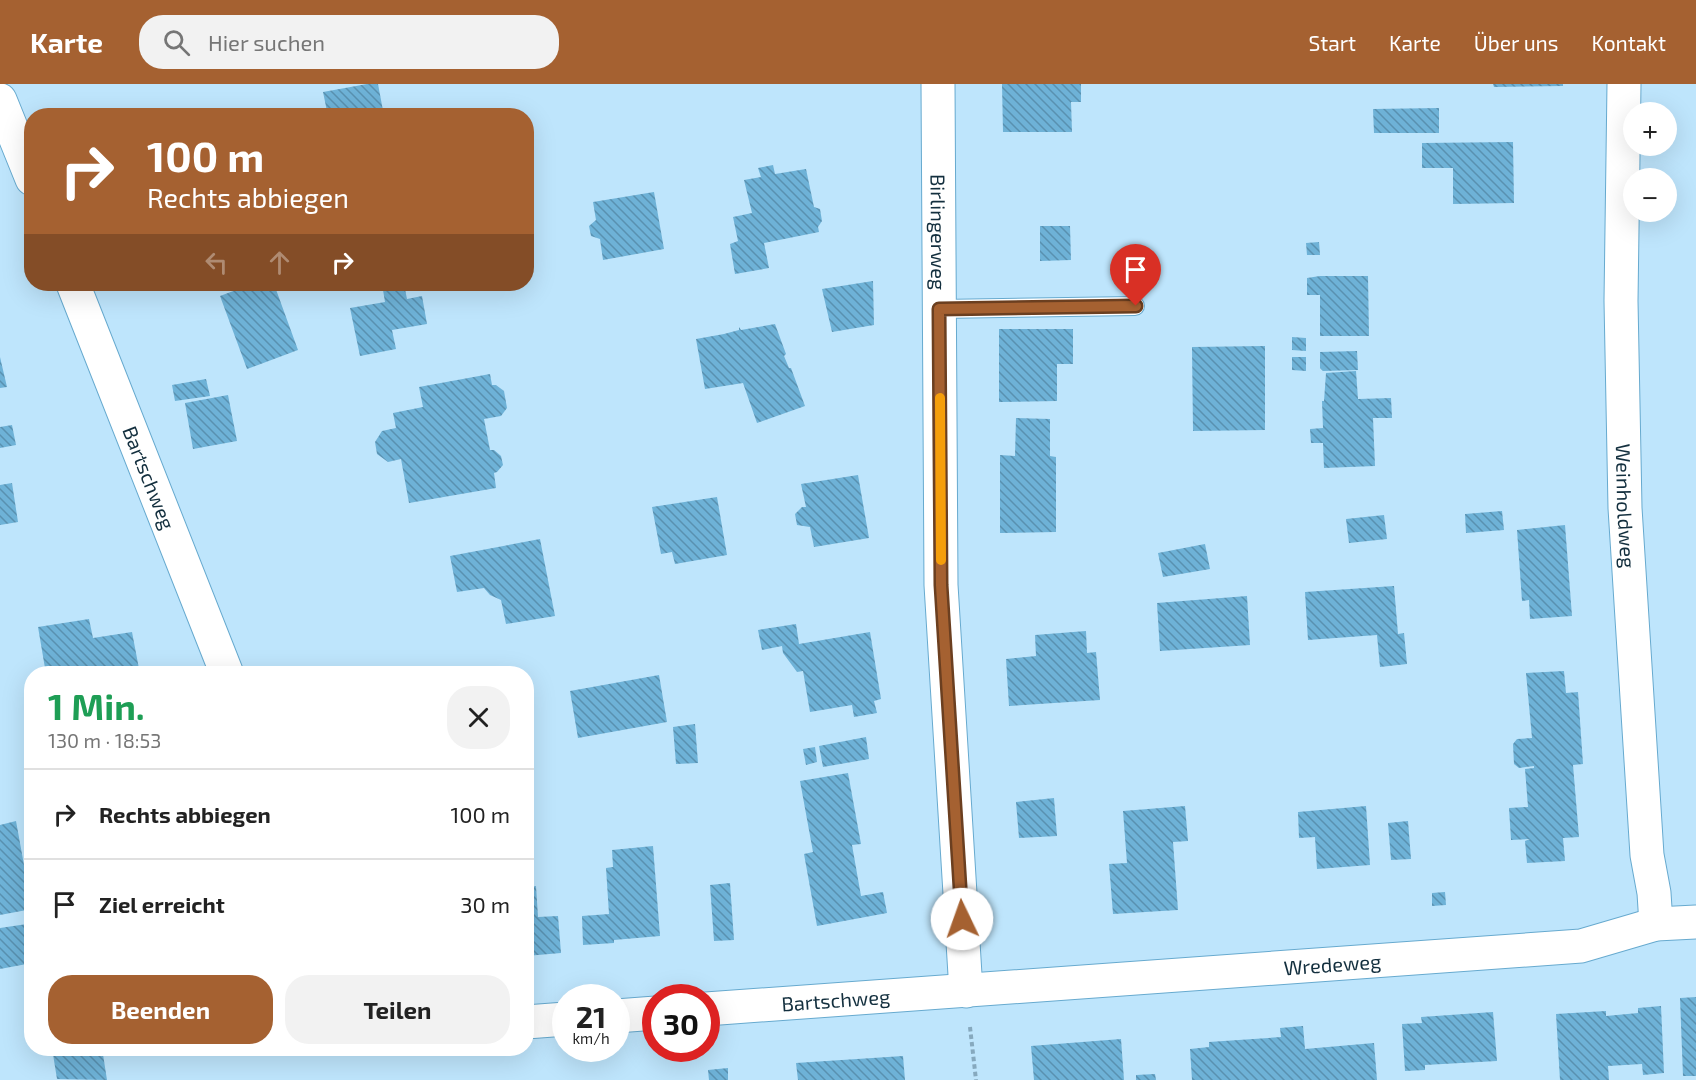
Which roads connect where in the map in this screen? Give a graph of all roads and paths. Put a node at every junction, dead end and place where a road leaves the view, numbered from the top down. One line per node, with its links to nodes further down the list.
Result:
1 (938, 84): 7 (street, Birlingerweg)
2 (1624, 84): 10 (street, Weinholdweg)
3 (0, 100): 4 (street)
4 (24, 160)
5 (75, 291): 8 (street, Bartschweg)
6 (1136, 306): 7 (lane)
7 (939, 309): 11 (street, Birlingerweg)
8 (224, 666)
9 (1696, 922): 10 (street, Wredeweg)
10 (1656, 924): 11 (street, Wredeweg)
11 (966, 991): 12 (street, Bartschweg); 15 (path)
12 (720, 1008)
13 (552, 1020): 14 (street)
14 (534, 1021)
15 (976, 1080)

